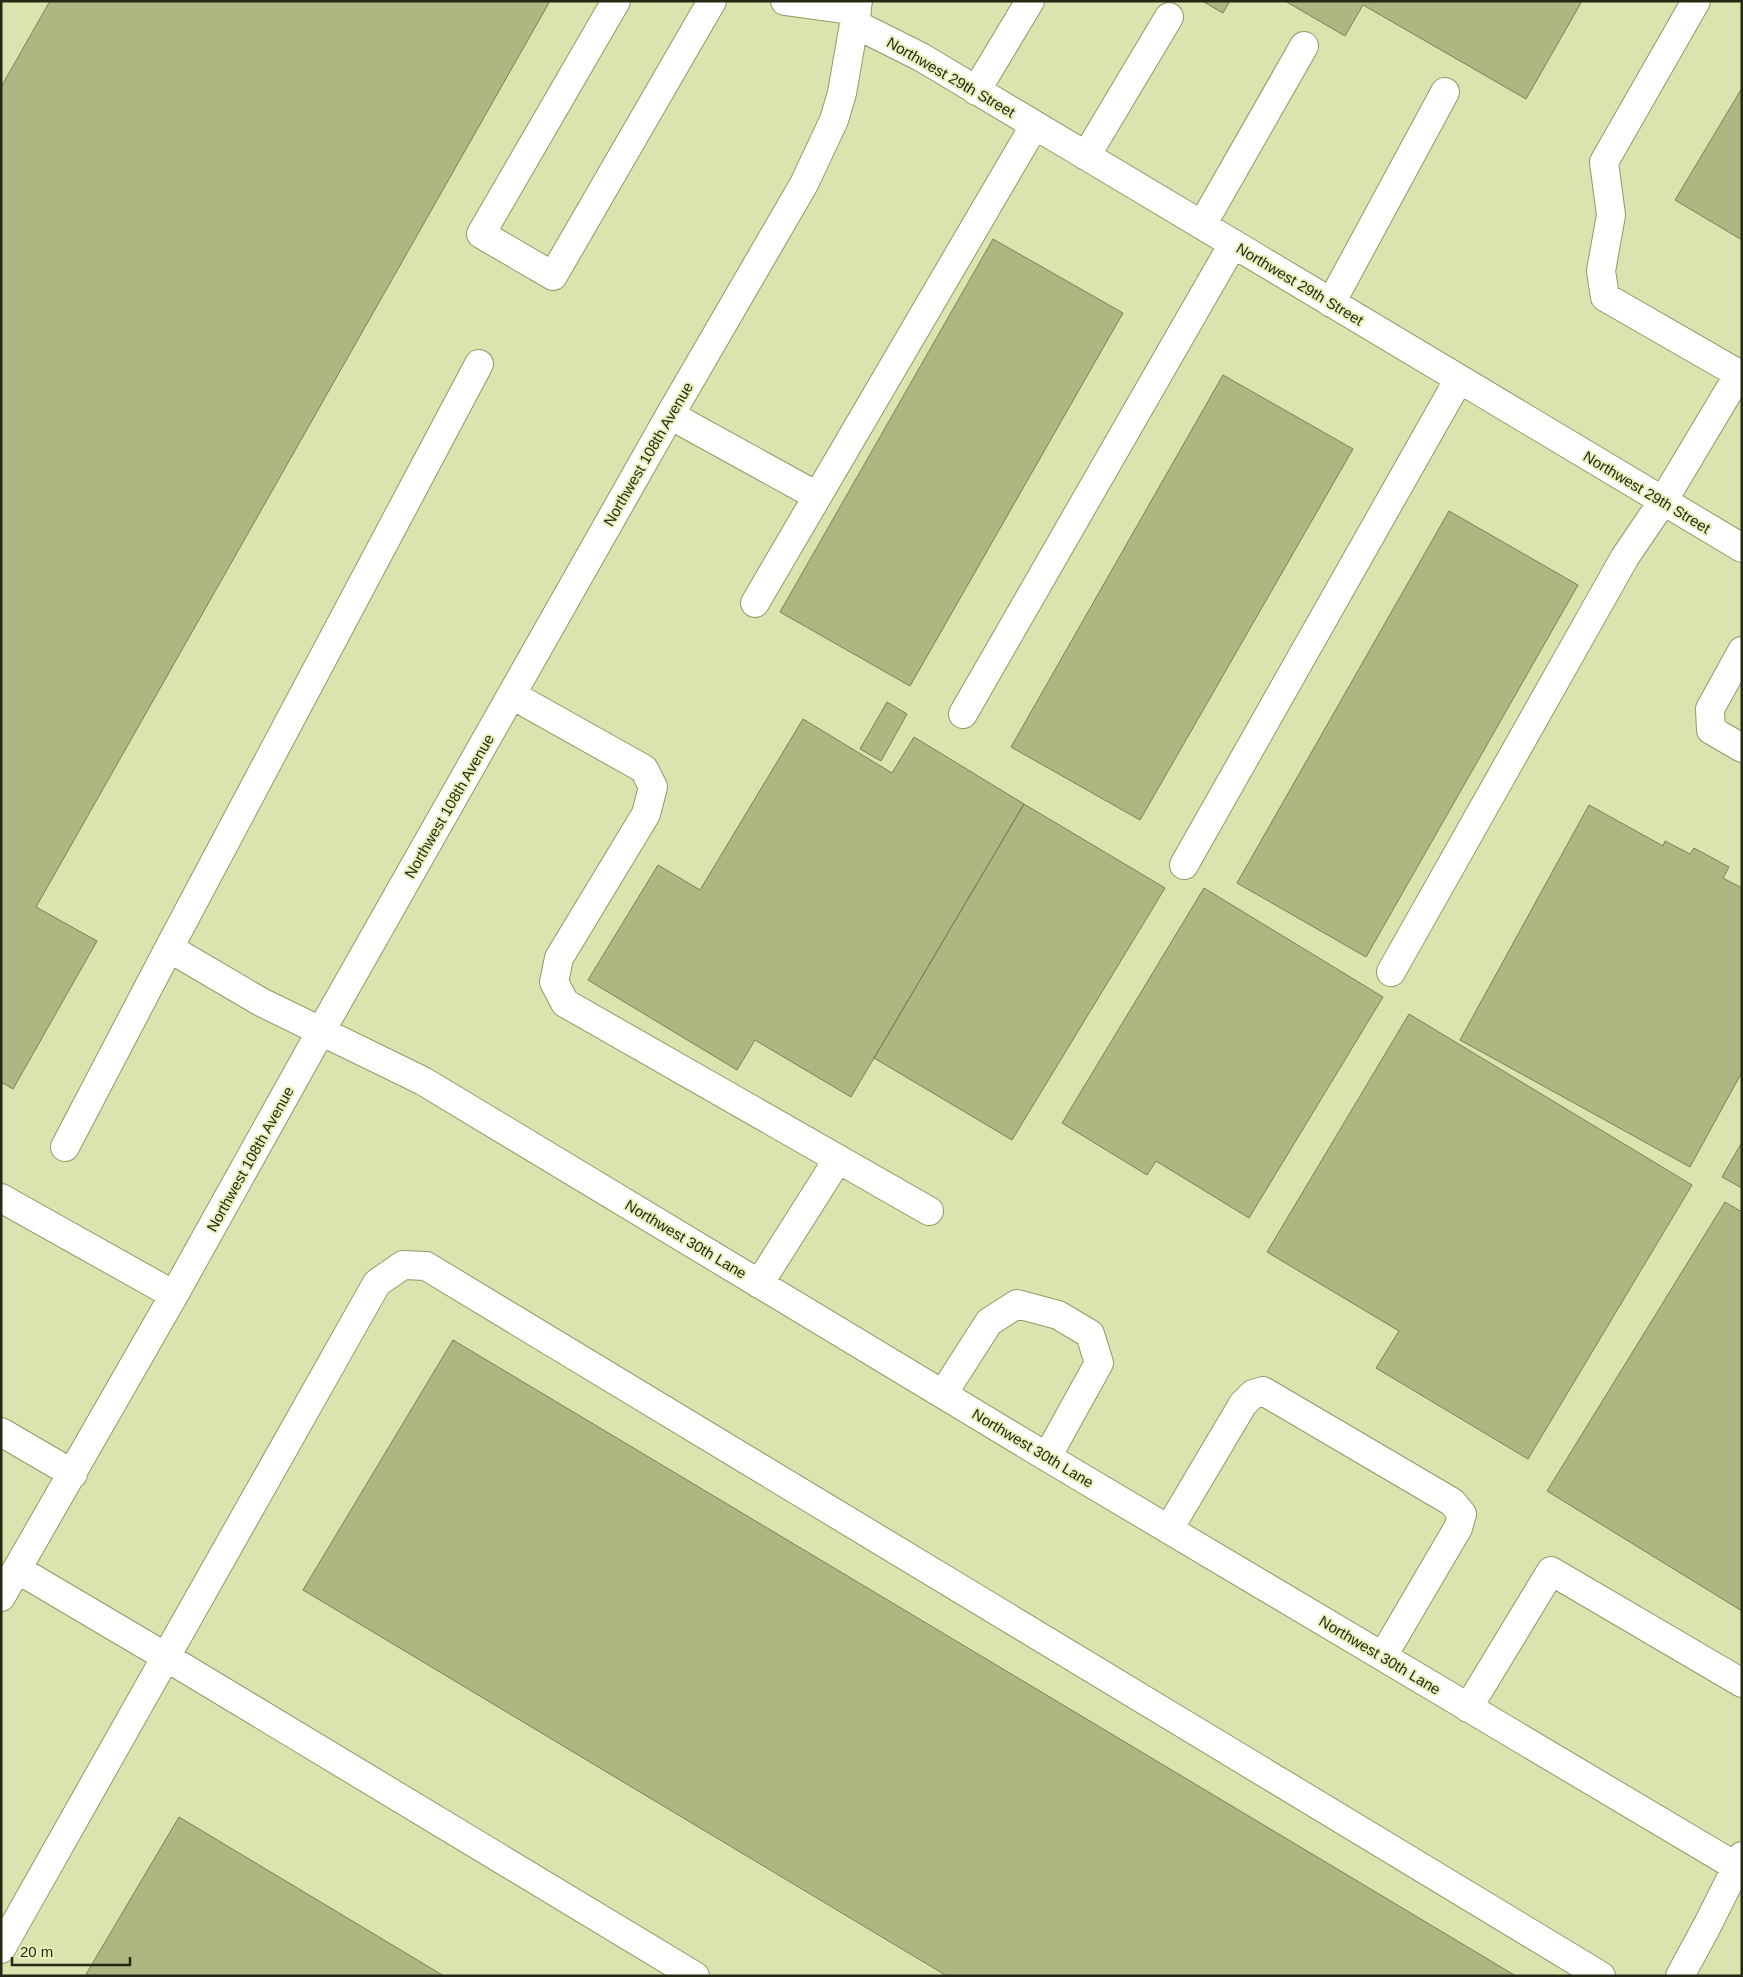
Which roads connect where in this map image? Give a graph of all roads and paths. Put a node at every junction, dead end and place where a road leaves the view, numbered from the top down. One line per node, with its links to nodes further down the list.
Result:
1 (616, 1): 2 (street)
2 (712, 1)
3 (785, 1): 6 (street, Northwest 29th Street)
4 (1030, 1): 9 (street)
5 (1696, 1): 17 (street)
6 (857, 12): 9 (street, Northwest 29th Street); 19 (street, Northwest 108th Avenue)
7 (1170, 17): 12 (street)
8 (1304, 46): 13 (street)
9 (976, 90): 11 (street, Northwest 29th Street)
10 (1446, 92): 15 (street)
11 (1034, 126): 12 (street, Northwest 29th Street); 20 (street)
12 (1086, 156): 13 (street, Northwest 29th Street)
13 (1202, 225): 14 (street, Northwest 29th Street)
14 (1233, 244): 15 (street, Northwest 29th Street); 26 (street)
15 (1331, 302): 18 (street, Northwest 29th Street)
16 (479, 364): 29 (street)
17 (1740, 375): 21 (street)
18 (1459, 379): 21 (street, Northwest 29th Street); 28 (street)
19 (670, 415): 20 (street); 25 (street, Northwest 108th Avenue)
20 (817, 496): 23 (street)
21 (1662, 501): 22 (street, Northwest 29th Street); 30 (street)
22 (1742, 548)
23 (755, 603)
24 (1742, 651): 27 (street)
25 (512, 694): 31 (street, Northwest 108th Avenue); 33 (street)
26 (963, 714)
27 (1742, 748)
28 (1184, 865)
29 (169, 948): 31 (street, Northwest 30th Lane); 32 (street)
30 (1391, 972)
31 (321, 1031): 36 (street, Northwest 30th Lane); 37 (street, Northwest 108th Avenue)
32 (65, 1147)
33 (838, 1159): 35 (street); 36 (street)
34 (1, 1198): 37 (street)
35 (928, 1211)
36 (759, 1284): 38 (street, Northwest 30th Lane)
37 (174, 1295): 41 (street, Northwest 108th Avenue)
38 (943, 1394): 40 (street, Northwest 30th Lane); 40 (street)
39 (1, 1432): 41 (street)
40 (1047, 1457): 42 (street, Northwest 30th Lane)
41 (73, 1474): 43 (street, Northwest 108th Avenue)
42 (1169, 1529): 45 (street, Northwest 30th Lane); 45 (street)
43 (17, 1570): 44 (street, Northwest 108th Avenue); 46 (street)
44 (1, 1596)
45 (1383, 1656): 48 (street, Northwest 30th Lane)
46 (166, 1657): 50 (street); 51 (street); 52 (street)
47 (1742, 1683): 48 (street)
48 (1468, 1708): 49 (street, Northwest 30th Lane)
49 (1740, 1864): 53 (street)
50 (1, 1949)
51 (695, 1976)
52 (1601, 1976)
53 (1680, 1976)

